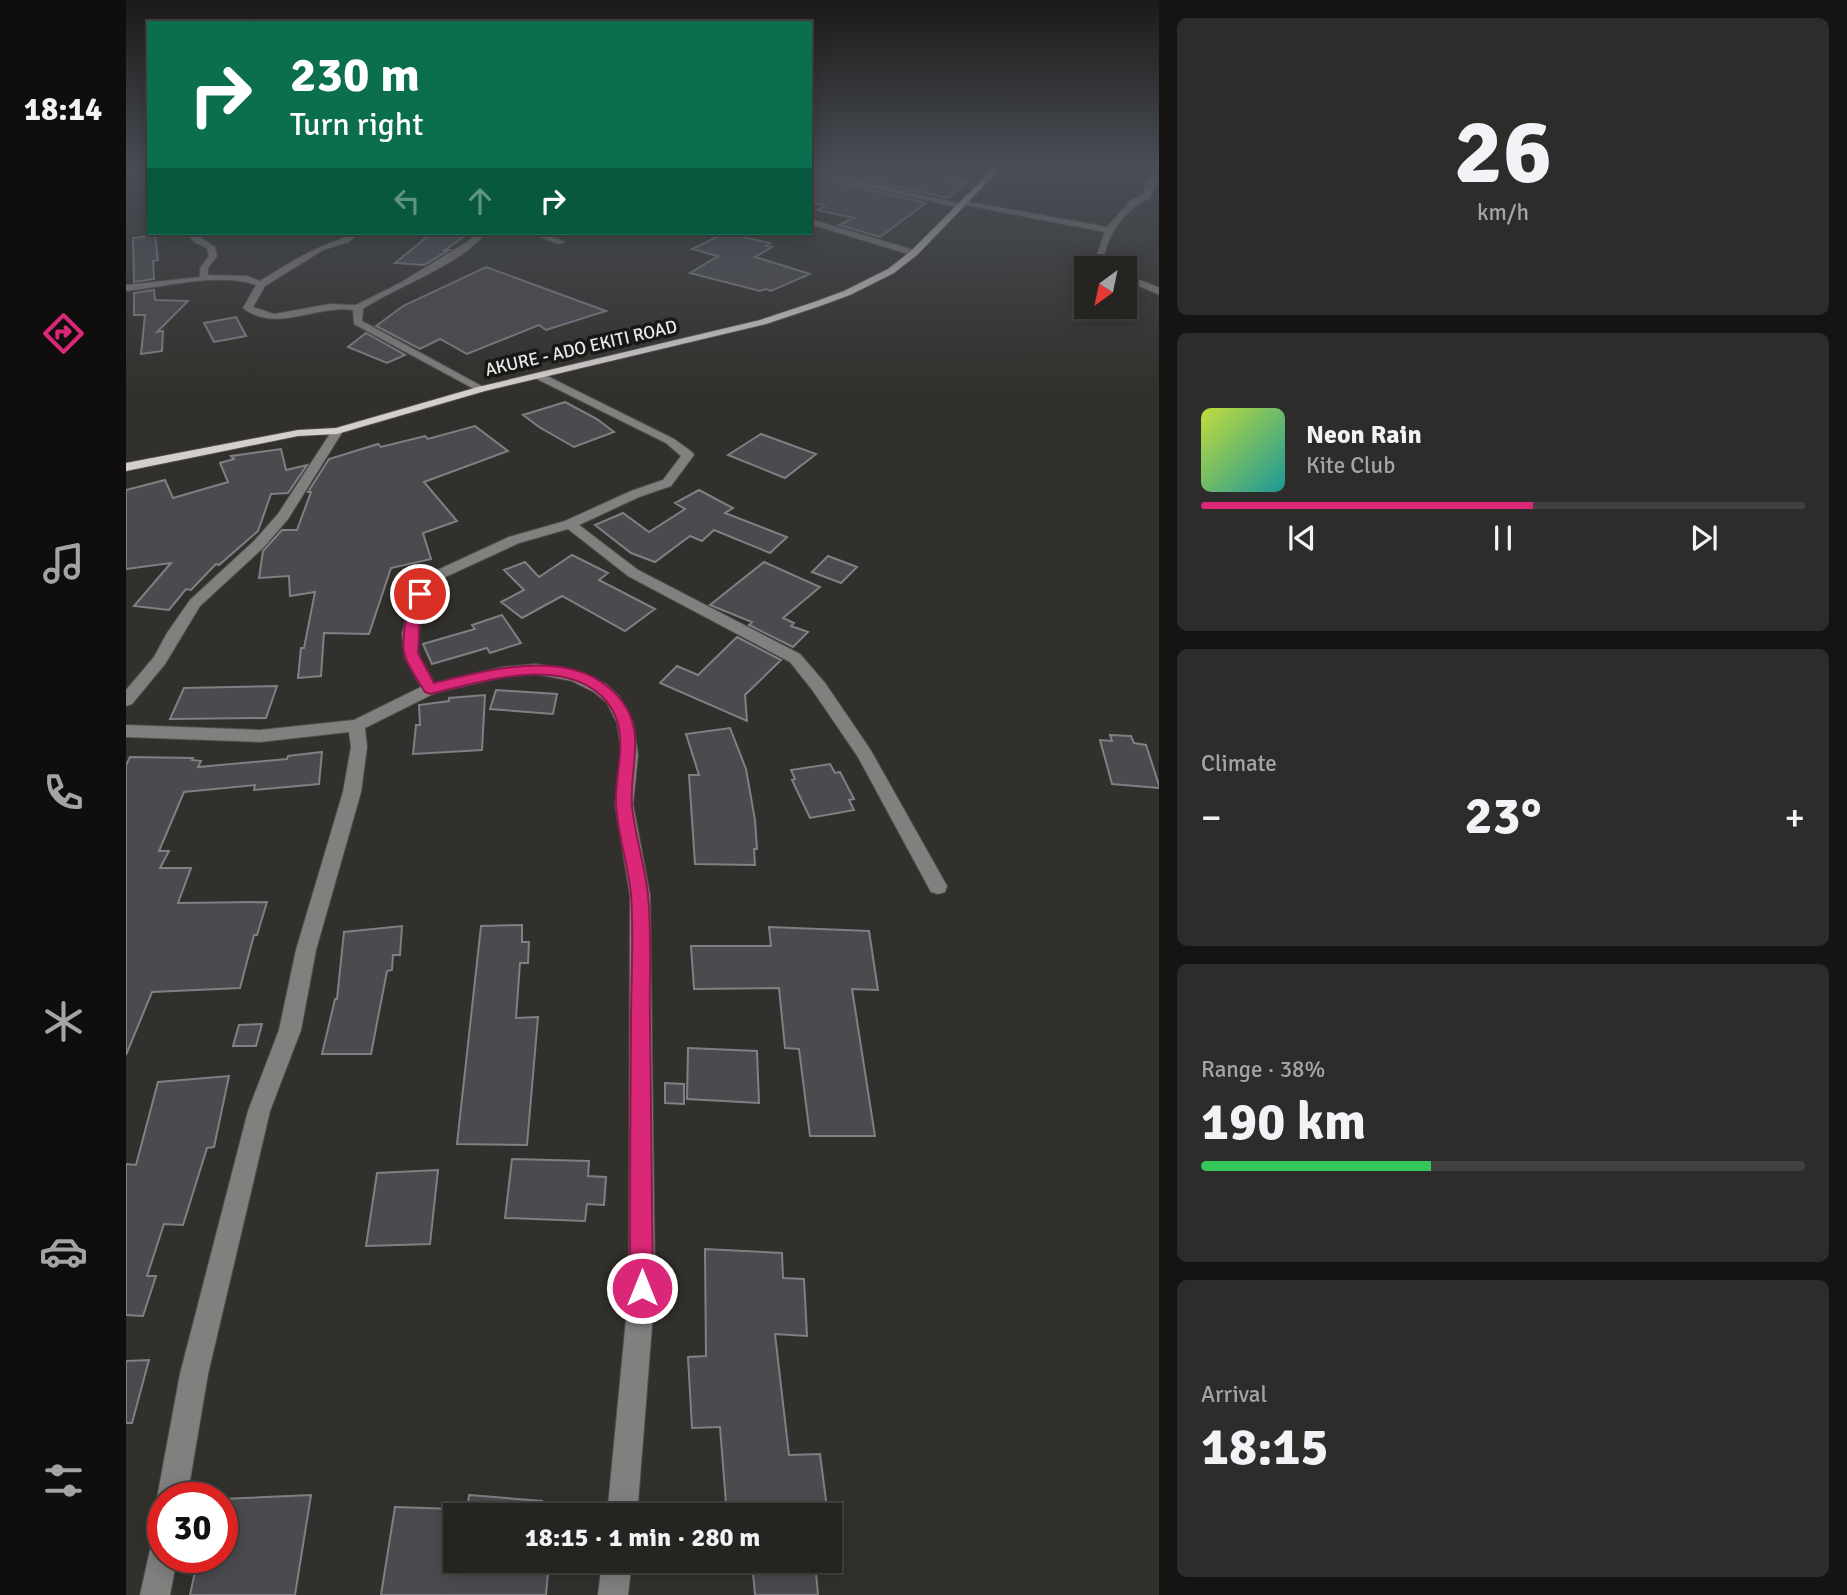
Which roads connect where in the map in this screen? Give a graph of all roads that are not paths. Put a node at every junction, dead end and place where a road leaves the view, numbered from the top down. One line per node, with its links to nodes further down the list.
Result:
1 (200, 241): 7 (street)
2 (340, 241): 9 (street)
3 (470, 241): 12 (street)
4 (876, 241): 6 (street)
5 (926, 241): 6 (main road, AKURE - ADO EKITI ROAD)
6 (914, 253): 13 (main road, AKURE - ADO EKITI ROAD)
7 (208, 279): 9 (street); 10 (street)
8 (1138, 283): 11 (street)
9 (261, 284): 12 (street)
10 (126, 288)
11 (1159, 292)
12 (358, 308): 14 (street)
13 (539, 376): 14 (main road, AKURE - ADO EKITI ROAD); 17 (street)
14 (482, 389): 15 (main road, AKURE - ADO EKITI ROAD)
15 (337, 431): 16 (main road, AKURE - ADO EKITI ROAD); 19 (street)
16 (126, 467)
17 (570, 524): 18 (street); 22 (street)
18 (430, 689): 20 (street); 24 (street)
19 (126, 700)
20 (358, 725): 21 (street); 23 (street)
21 (126, 731)
22 (938, 886)
23 (175, 1482)
24 (623, 1503)
25 (159, 1573): 27 (street)
26 (616, 1573): 28 (street)
27 (155, 1595)
28 (613, 1595)

